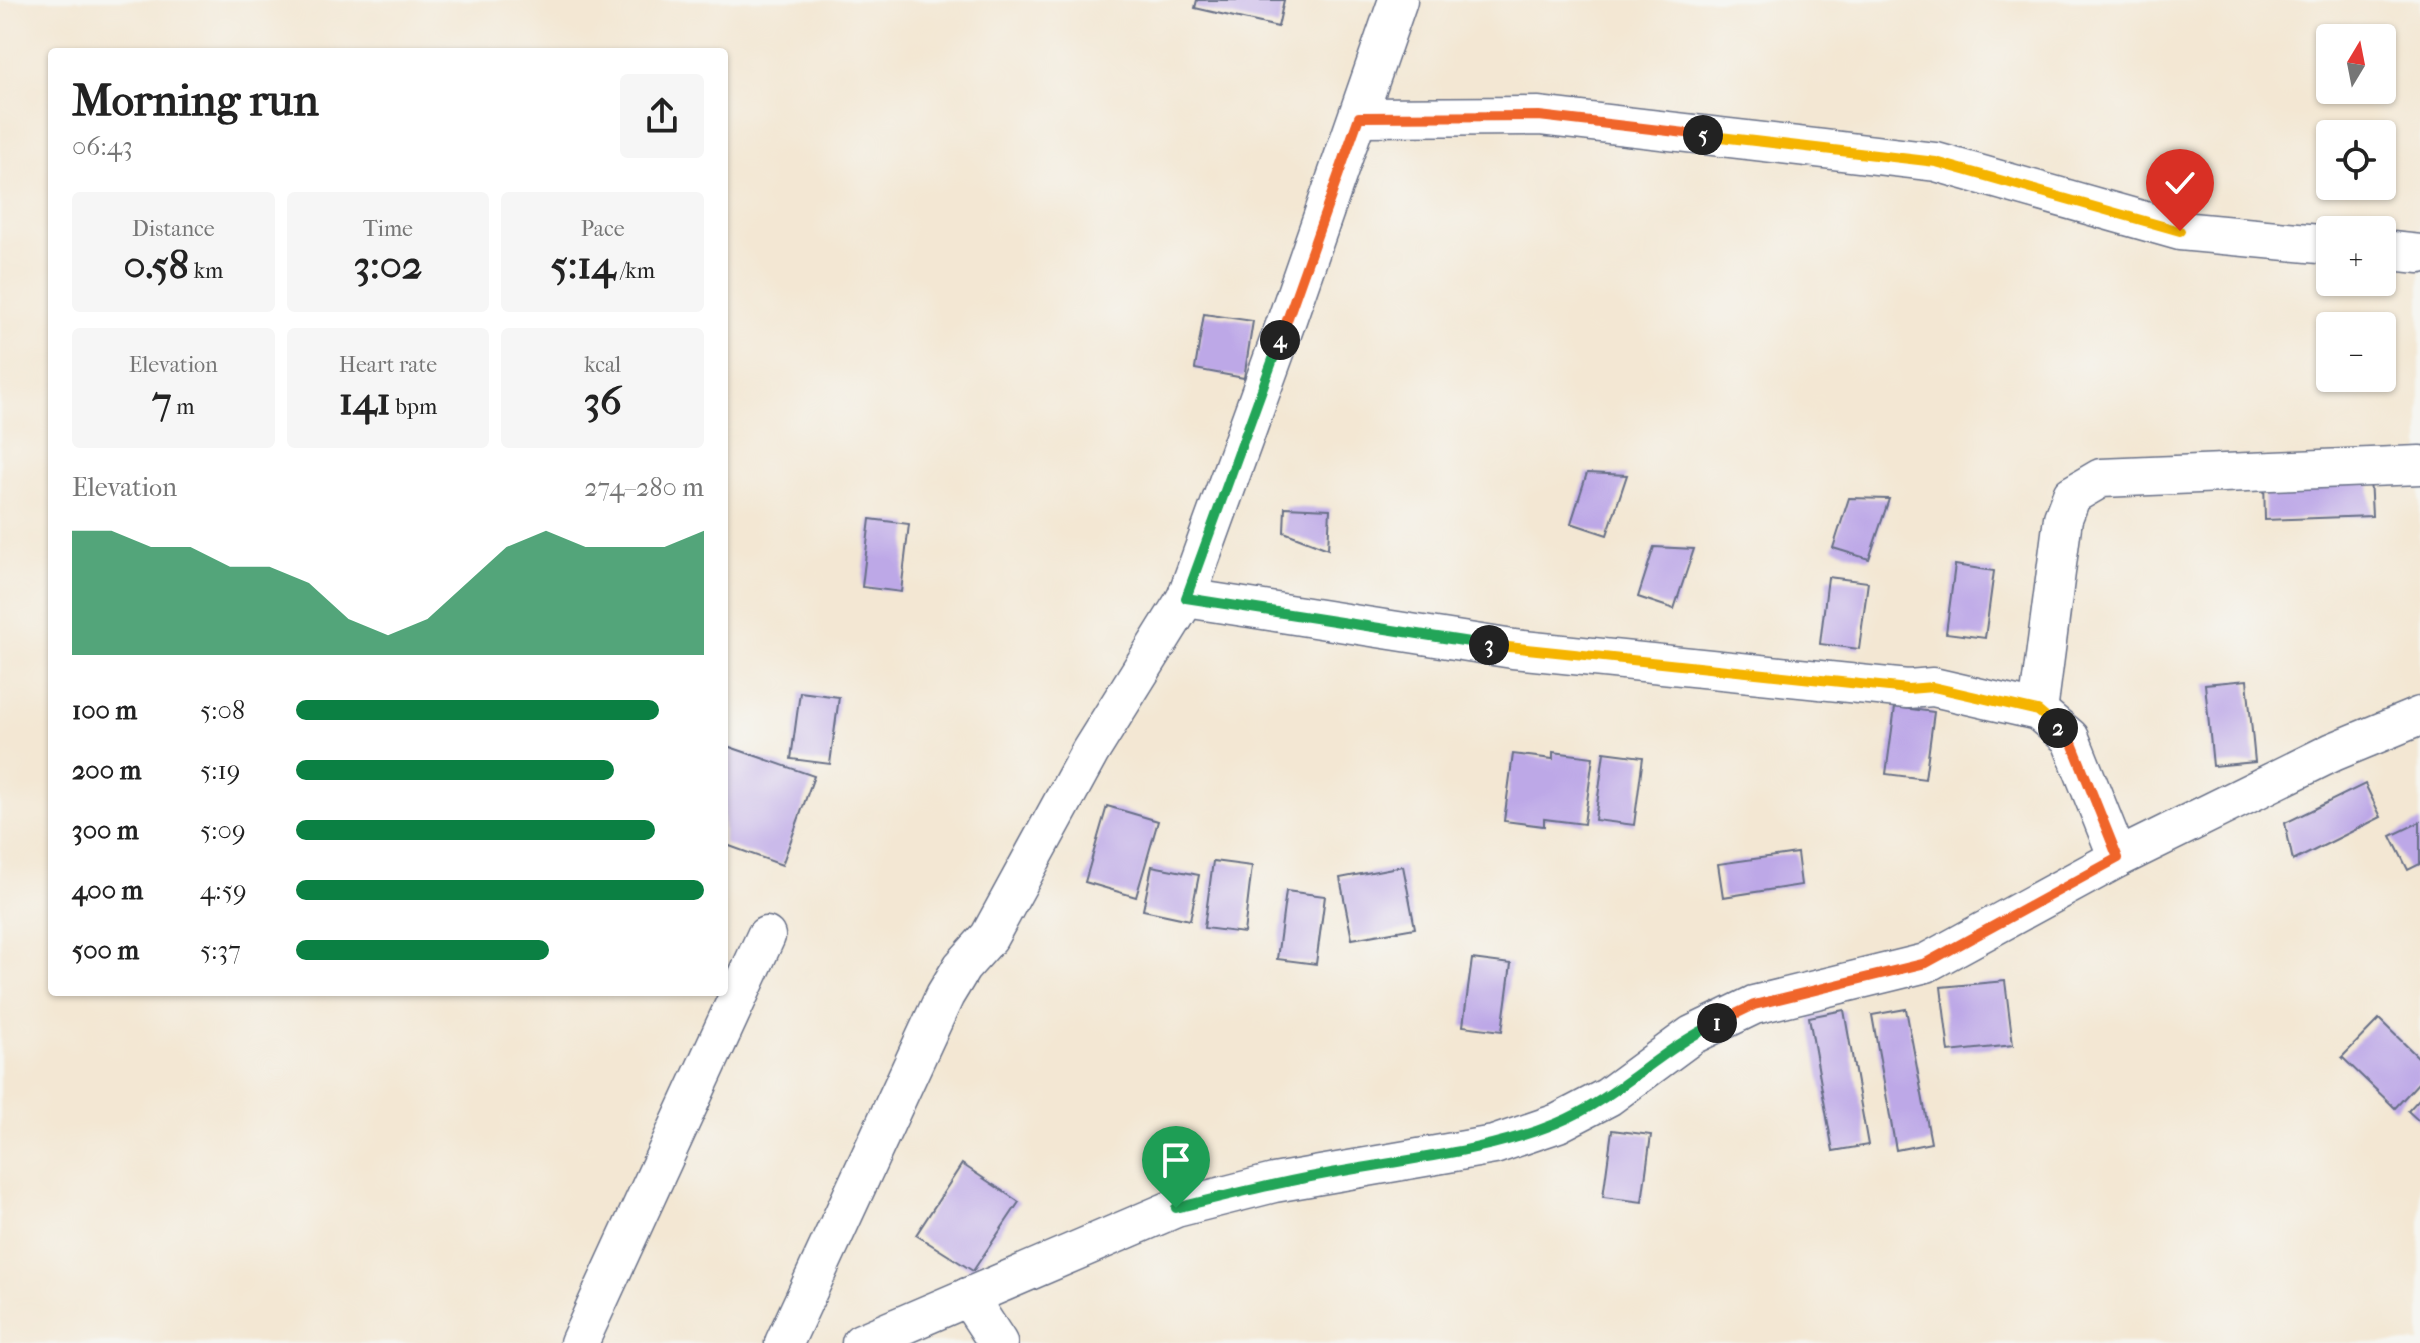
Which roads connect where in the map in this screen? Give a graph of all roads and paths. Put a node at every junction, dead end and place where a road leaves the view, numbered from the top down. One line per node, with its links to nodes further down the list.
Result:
1 (1398, 0): 2 (street)
2 (1359, 117): 3 (street); 7 (street)
3 (2316, 244)
4 (2396, 251): 5 (street)
5 (2420, 254)
6 (2420, 465): 8 (street)
7 (1186, 598): 8 (street); 14 (street)
8 (2038, 711): 10 (street)
9 (2420, 716): 10 (street)
10 (2118, 858): 12 (street)
11 (766, 936): 13 (street)
12 (968, 1297): 15 (street); 16 (street)
13 (579, 1343)
14 (784, 1343)
15 (861, 1343)
16 (998, 1343)

